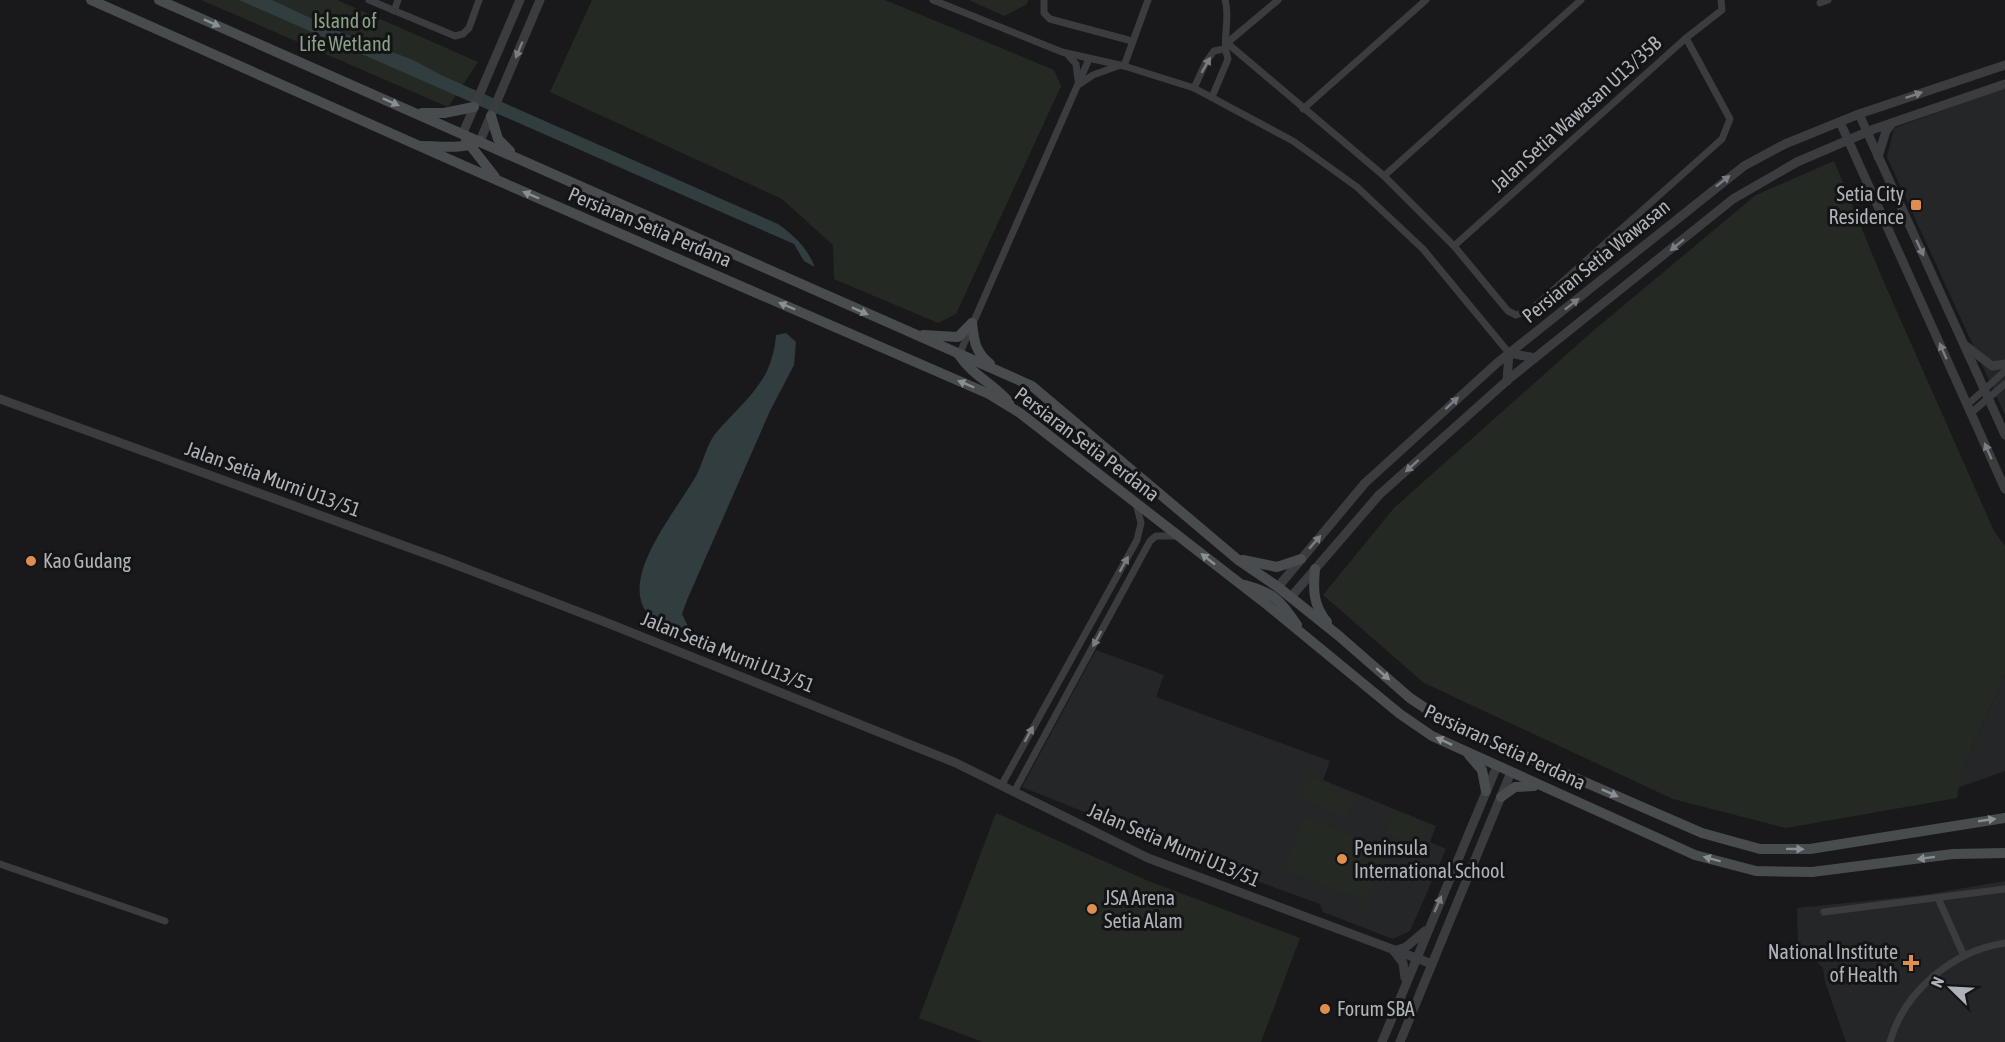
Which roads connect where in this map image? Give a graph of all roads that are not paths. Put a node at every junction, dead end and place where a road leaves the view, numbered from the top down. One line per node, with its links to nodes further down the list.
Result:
1 (91, 0): 39 (main road, Persiaran Setia Perdana)
2 (159, 0): 30 (main road, Persiaran Setia Perdana, one-way to 30)
3 (369, 0): 16 (street)
4 (398, 0): 16 (street)
5 (479, 0): 16 (street)
6 (520, 0): 28 (street)
7 (540, 0): 32 (street, one-way to 32)
8 (933, 0): 20 (street)
9 (1148, 0): 18 (street)
10 (1226, 0): 19 (street)
11 (1278, 0): 19 (street)
12 (1426, 0): 29 (street)
13 (1581, 0): 45 (street)
14 (1721, 0): 17 (street, Jalan Setia Wawasan U13/35B)
15 (1043, 2): 18 (street)
16 (394, 11)
17 (1686, 38): 47 (street, Jalan Setia Wawasan U13/35B); 47 (street)
18 (1132, 41): 23 (street)
19 (1225, 46): 26 (street, one-way to 19); 27 (street); 29 (street)
20 (1067, 54): 21 (street); 25 (street)
21 (1089, 59): 23 (street); 25 (street)
22 (2005, 65): 31 (street, Persiaran Setia Wawasan, one-way to 22)
23 (1122, 66): 25 (street); 26 (street)
24 (2005, 84): 33 (street, Persiaran Setia Wawasan)
25 (1078, 85): 48 (street)
26 (1194, 88): 27 (street)
27 (1212, 97): 51 (street)
28 (475, 106): 30 (main road); 36 (street)
29 (1303, 109): 45 (street)
30 (416, 113): 36 (main road, Persiaran Setia Perdana)
31 (1859, 114): 34 (street, Persiaran Setia Wawasan); 35 (street)
32 (492, 115): 38 (street); 43 (main road)
33 (1896, 119): 35 (street, Persiaran Setia Wawasan); 42 (street)
34 (1840, 122): 37 (street); 51 (street, Persiaran Setia Wawasan, one-way to 34)
35 (1866, 132): 37 (street, Persiaran Setia Wawasan); 42 (street)
36 (463, 133): 38 (main road, Persiaran Setia Perdana); 40 (main road)
37 (1848, 140): 41 (street, Persiaran Setia Wawasan); 44 (street)
38 (480, 141): 40 (main road); 43 (main road, Persiaran Setia Perdana)
39 (419, 146): 40 (main road); 46 (main road, Persiaran Setia Perdana)
40 (470, 146): 46 (main road)
41 (1833, 148): 44 (street); 53 (street, Persiaran Setia Wawasan, one-way to 53)
42 (1878, 157): 50 (street, one-way to 50)
43 (518, 158): 49 (main road, Persiaran Setia Perdana, one-way to 49)
44 (1858, 162): 61 (street, one-way to 44)
45 (1384, 176): 47 (street)
46 (500, 182): 62 (main road, Persiaran Setia Perdana, one-way to 46)
47 (1454, 246)
48 (972, 323): 49 (main road); 52 (street); 56 (main road)
49 (910, 333): 52 (main road, Persiaran Setia Perdana)
50 (1964, 345): 54 (street); 59 (street)
51 (1509, 353): 53 (street); 57 (street); 68 (street, Persiaran Setia Wawasan, one-way to 51)
52 (959, 355): 56 (main road, Persiaran Setia Perdana); 62 (main road)
53 (1535, 358): 57 (street, Persiaran Setia Wawasan)
54 (2005, 364)
55 (2005, 371): 59 (street)
56 (1006, 375): 67 (main road, Persiaran Setia Perdana)
57 (1507, 381): 69 (street, Persiaran Setia Wawasan, one-way to 69)
58 (2005, 384): 59 (street)
59 (1986, 394): 61 (street); 63 (street)
60 (0, 399): 82 (street, Jalan Setia Murni U13/51)
61 (1969, 409): 64 (street, one-way to 61)
62 (1015, 410): 65 (main road, Persiaran Setia Perdana)
63 (2005, 435)
64 (2005, 489)
65 (1136, 503): 66 (main road, Persiaran Setia Perdana); 82 (street, one-way to 65)
66 (1179, 536): 70 (main road, Persiaran Setia Perdana, one-way to 66); 85 (street, one-way to 85)
67 (1237, 559): 68 (main road); 71 (main road, Persiaran Setia Perdana)
68 (1301, 559): 71 (street, Persiaran Setia Wawasan)
69 (1315, 569): 72 (street, Persiaran Setia Wawasan); 75 (main road)
70 (1240, 584): 73 (main road); 74 (main road, Persiaran Setia Perdana)
71 (1278, 587): 72 (main road, Persiaran Setia Perdana); 73 (main road)
72 (1291, 597): 73 (main road); 75 (main road, Persiaran Setia Perdana)
73 (1278, 599): 74 (main road)
74 (1303, 635): 77 (main road, Persiaran Setia Perdana, one-way to 74)
75 (1339, 636): 76 (main road, Persiaran Setia Perdana, one-way to 76)
76 (1481, 736): 78 (main road); 79 (main road, Persiaran Setia Perdana)
77 (1464, 751): 80 (main road, Persiaran Setia Perdana); 83 (main road)
78 (1508, 759): 79 (main road); 80 (main road); 81 (main road)
79 (1541, 763): 87 (main road, Persiaran Setia Perdana, one-way to 87)
80 (1497, 766): 81 (main road, Persiaran Setia Perdana); 83 (street)
81 (1511, 772): 84 (main road, Persiaran Setia Perdana); 86 (street)
82 (1001, 786): 85 (street, Jalan Setia Murni U13/51)
83 (1486, 791): 94 (street, one-way to 83)
84 (1555, 791): 86 (main road); 88 (main road, Persiaran Setia Perdana, one-way to 84)
85 (1014, 792): 96 (street, Jalan Setia Murni U13/51)
86 (1501, 797): 99 (street)
87 (2005, 818)
88 (2005, 853)
89 (0, 864): 93 (street)
90 (2005, 889): 91 (street)
91 (1938, 898): 92 (street); 97 (street)
92 (1824, 912)
93 (165, 921)
94 (1428, 928): 96 (street); 98 (street)
95 (2005, 943): 97 (street)
96 (1395, 951): 98 (street, Jalan Setia Murni U13/51); 100 (street)
97 (1964, 956): 103 (street)
98 (1415, 958): 99 (street, Jalan Setia Murni U13/51); 100 (street)
99 (1432, 964): 102 (street)
100 (1405, 984): 101 (street)
101 (1382, 1042)
102 (1400, 1042)
103 (1890, 1042)

